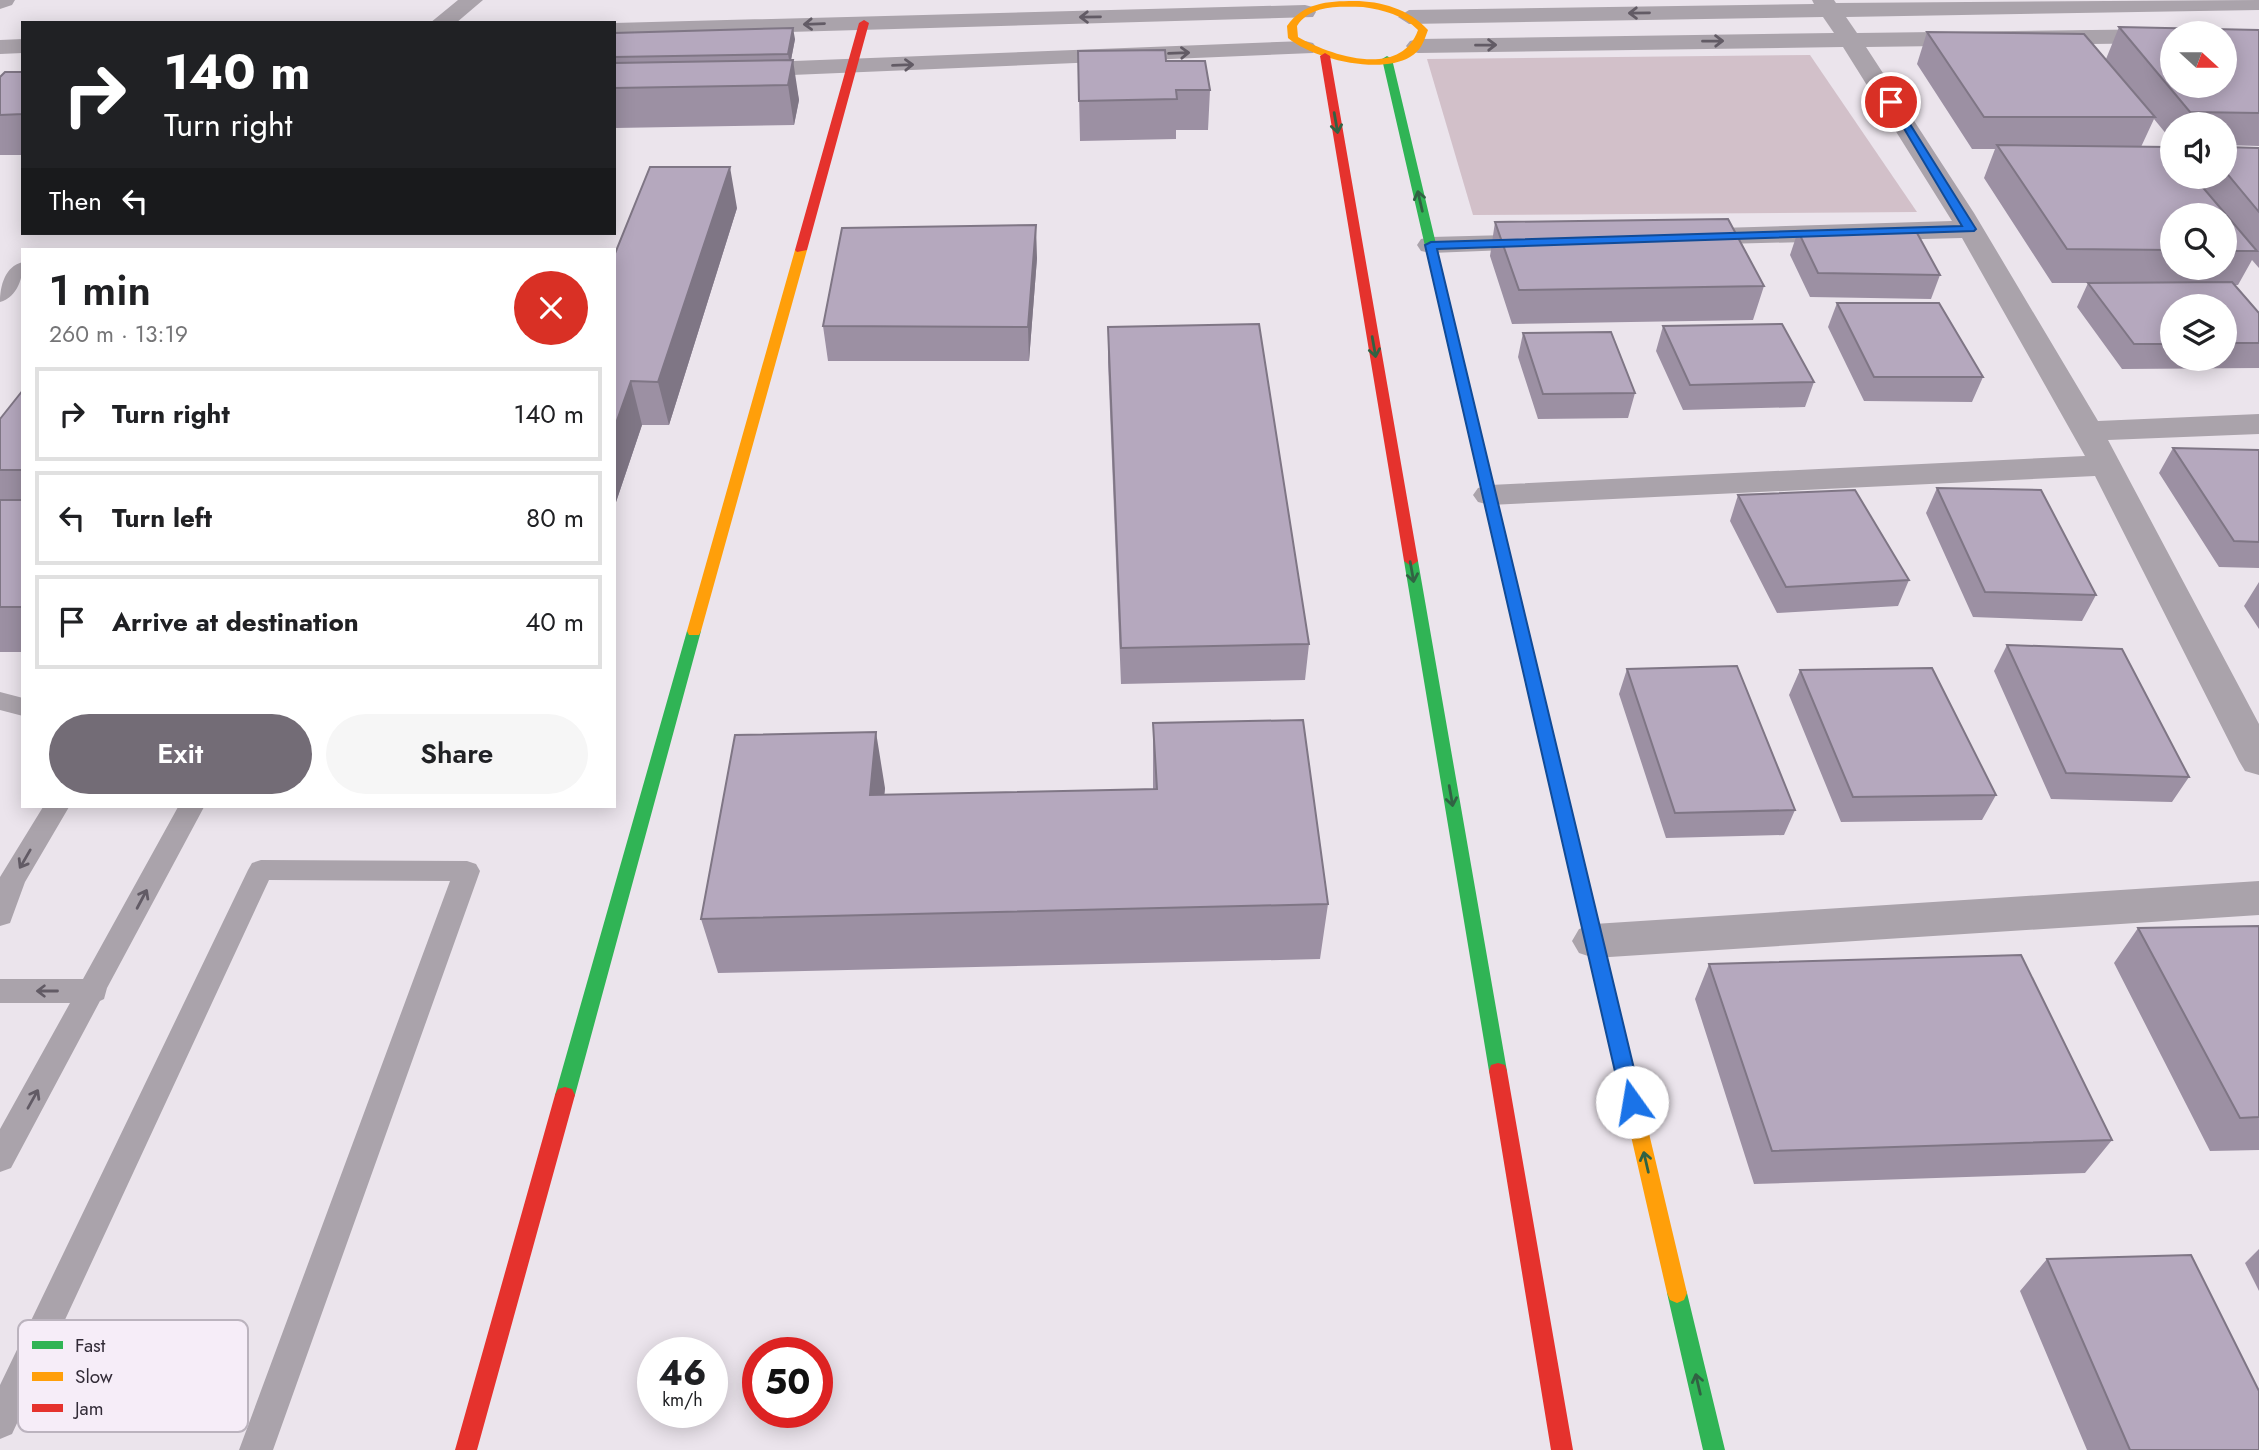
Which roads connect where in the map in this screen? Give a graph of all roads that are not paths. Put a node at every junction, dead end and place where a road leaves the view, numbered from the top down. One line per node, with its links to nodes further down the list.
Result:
1 (472, 0): 7 (street)
2 (2257, 3): 4 (street)
3 (1383, 4): 5 (main road); 6 (main road)
4 (1826, 5): 6 (street, one-way to 6); 11 (street)
5 (1315, 6): 8 (street, one-way to 8); 15 (main road)
6 (1409, 17): 13 (main road)
7 (444, 21)
8 (864, 23): 9 (street, one-way to 9); 17 (main road)
9 (616, 30)
10 (2160, 36): 11 (street)
11 (1851, 39): 13 (street, one-way to 11); 19 (street)
12 (21, 46): 14 (street)
13 (1418, 46): 16 (main road)
14 (0, 47)
15 (1315, 52): 16 (main road); 17 (street, one-way to 15); 45 (main road, one-way to 45)
16 (1387, 59): 22 (main road, one-way to 16)
17 (853, 66): 18 (street); 44 (main road)
18 (720, 70)
19 (1970, 229): 20 (street); 26 (street)
20 (1652, 239)
21 (1569, 241): 22 (street)
22 (1431, 245): 28 (main road)
23 (21, 270): 24 (lane)
24 (0, 296)
25 (2259, 424): 26 (street)
26 (2088, 431): 27 (street)
27 (2105, 465): 28 (street); 31 (street)
28 (1490, 495): 36 (main road)
29 (0, 701): 30 (lane)
30 (21, 706)
31 (2259, 761)
32 (55, 808): 35 (lane, one-way to 35)
33 (190, 808): 37 (lane, one-way to 33)
34 (2259, 898): 36 (street)
35 (0, 915)
36 (1594, 942): 46 (main road, one-way to 36)
37 (94, 990): 38 (lane, one-way to 38); 39 (lane, one-way to 37)
38 (0, 991)
39 (0, 1158)
40 (48, 1320): 43 (lane)
41 (18, 1384): 42 (lane)
42 (0, 1422)
43 (256, 1450)
44 (466, 1450)
45 (1562, 1450)
46 (1714, 1450)

